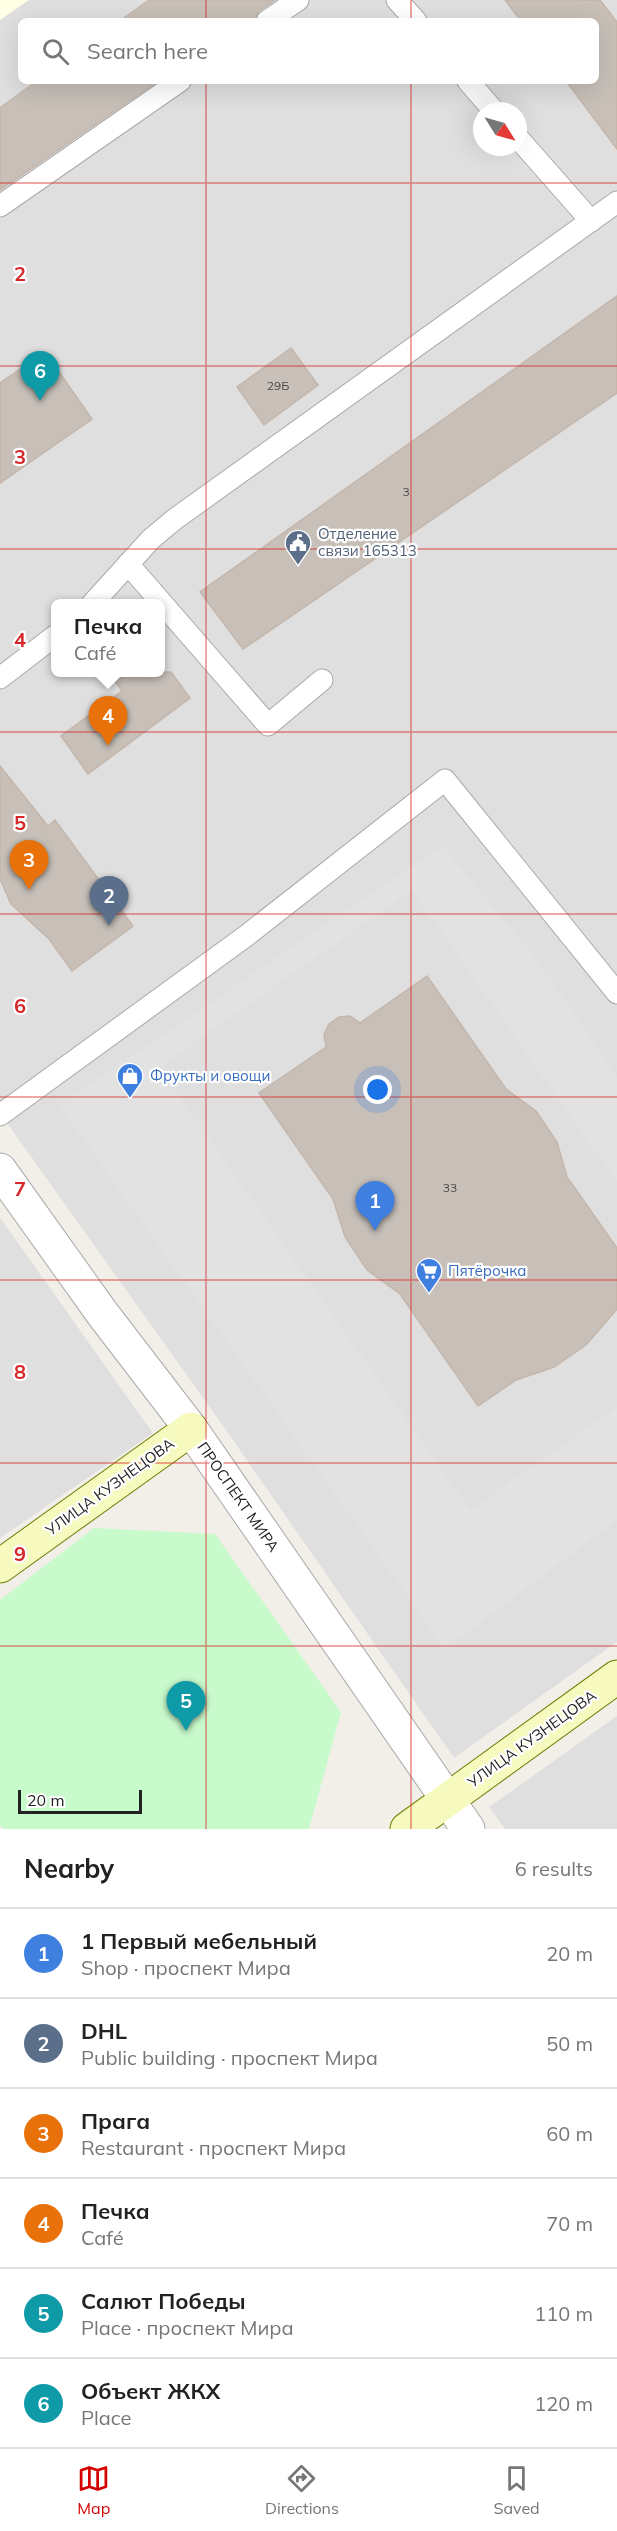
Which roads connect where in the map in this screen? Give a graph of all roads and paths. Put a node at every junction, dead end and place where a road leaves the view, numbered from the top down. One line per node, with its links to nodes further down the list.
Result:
1 (298, 0): 3 (lane)
2 (397, 0): 4 (lane)
3 (271, 18)
4 (413, 18)
5 (176, 84): 10 (lane)
6 (471, 84): 7 (lane)
7 (486, 102)
8 (527, 148): 11 (lane)
9 (617, 202): 11 (lane)
10 (0, 206)
11 (591, 221): 12 (lane)
12 (128, 564): 13 (lane); 14 (lane)
13 (96, 599)
14 (158, 599)
15 (165, 607): 18 (lane)
16 (51, 639): 17 (lane)
17 (0, 678)
18 (322, 680)
19 (617, 993): 20 (lane)
20 (0, 1115)
21 (0, 1170): 22 (street, ПРОСПЕКТ МИРА)
22 (191, 1429): 23 (street, УЛИЦА КУЗНЕЦОВА); 25 (street, ПРОСПЕКТ МИРА)
23 (0, 1566)
24 (617, 1677): 25 (street, УЛИЦА КУЗНЕЦОВА)
25 (447, 1800): 26 (street, УЛИЦА КУЗНЕЦОВА); 27 (street, ПРОСПЕКТ МИРА)
26 (407, 1829)
27 (468, 1829)

